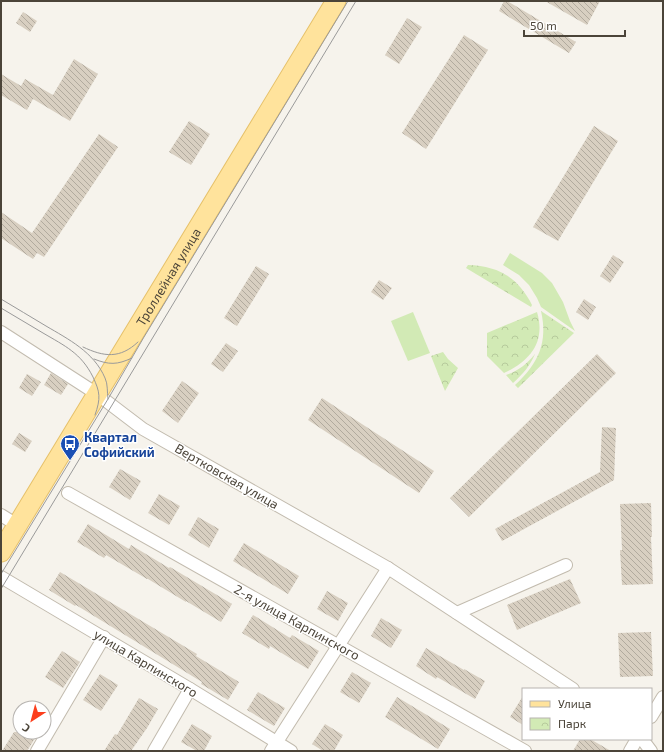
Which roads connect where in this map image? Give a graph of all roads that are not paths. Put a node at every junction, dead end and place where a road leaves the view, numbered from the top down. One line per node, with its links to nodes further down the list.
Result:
1 (336, 1): 3 (main road, Троллейная улица)
2 (1, 332): 3 (street, Вертковская улица)
3 (97, 394): 6 (main road, Троллейная улица); 9 (street, Вертковская улица)
4 (68, 493): 13 (street, 2-я улица Карпинского)
5 (1, 515): 6 (street)
6 (17, 525): 7 (main road, Троллейная улица)
7 (1, 552)
8 (566, 566): 11 (street)
9 (388, 568): 11 (street, Вертковская улица); 13 (street)
10 (1, 577): 12 (street, улица Карпинского)
11 (458, 613): 14 (street, Вертковская улица)
12 (104, 637): 15 (street, улица Карпинского); 21 (street)
13 (338, 645): 20 (street); 24 (street, 2-я улица Карпинского)
14 (571, 688)
15 (190, 689): 20 (street, улица Карпинского); 22 (street)
16 (663, 697): 17 (street)
17 (652, 715)
18 (637, 740): 25 (street)
19 (643, 740): 26 (street)
20 (273, 747): 23 (street, улица Карпинского)
21 (37, 751)
22 (154, 751)
23 (290, 751)
24 (525, 751)
25 (630, 751)
26 (651, 751)

